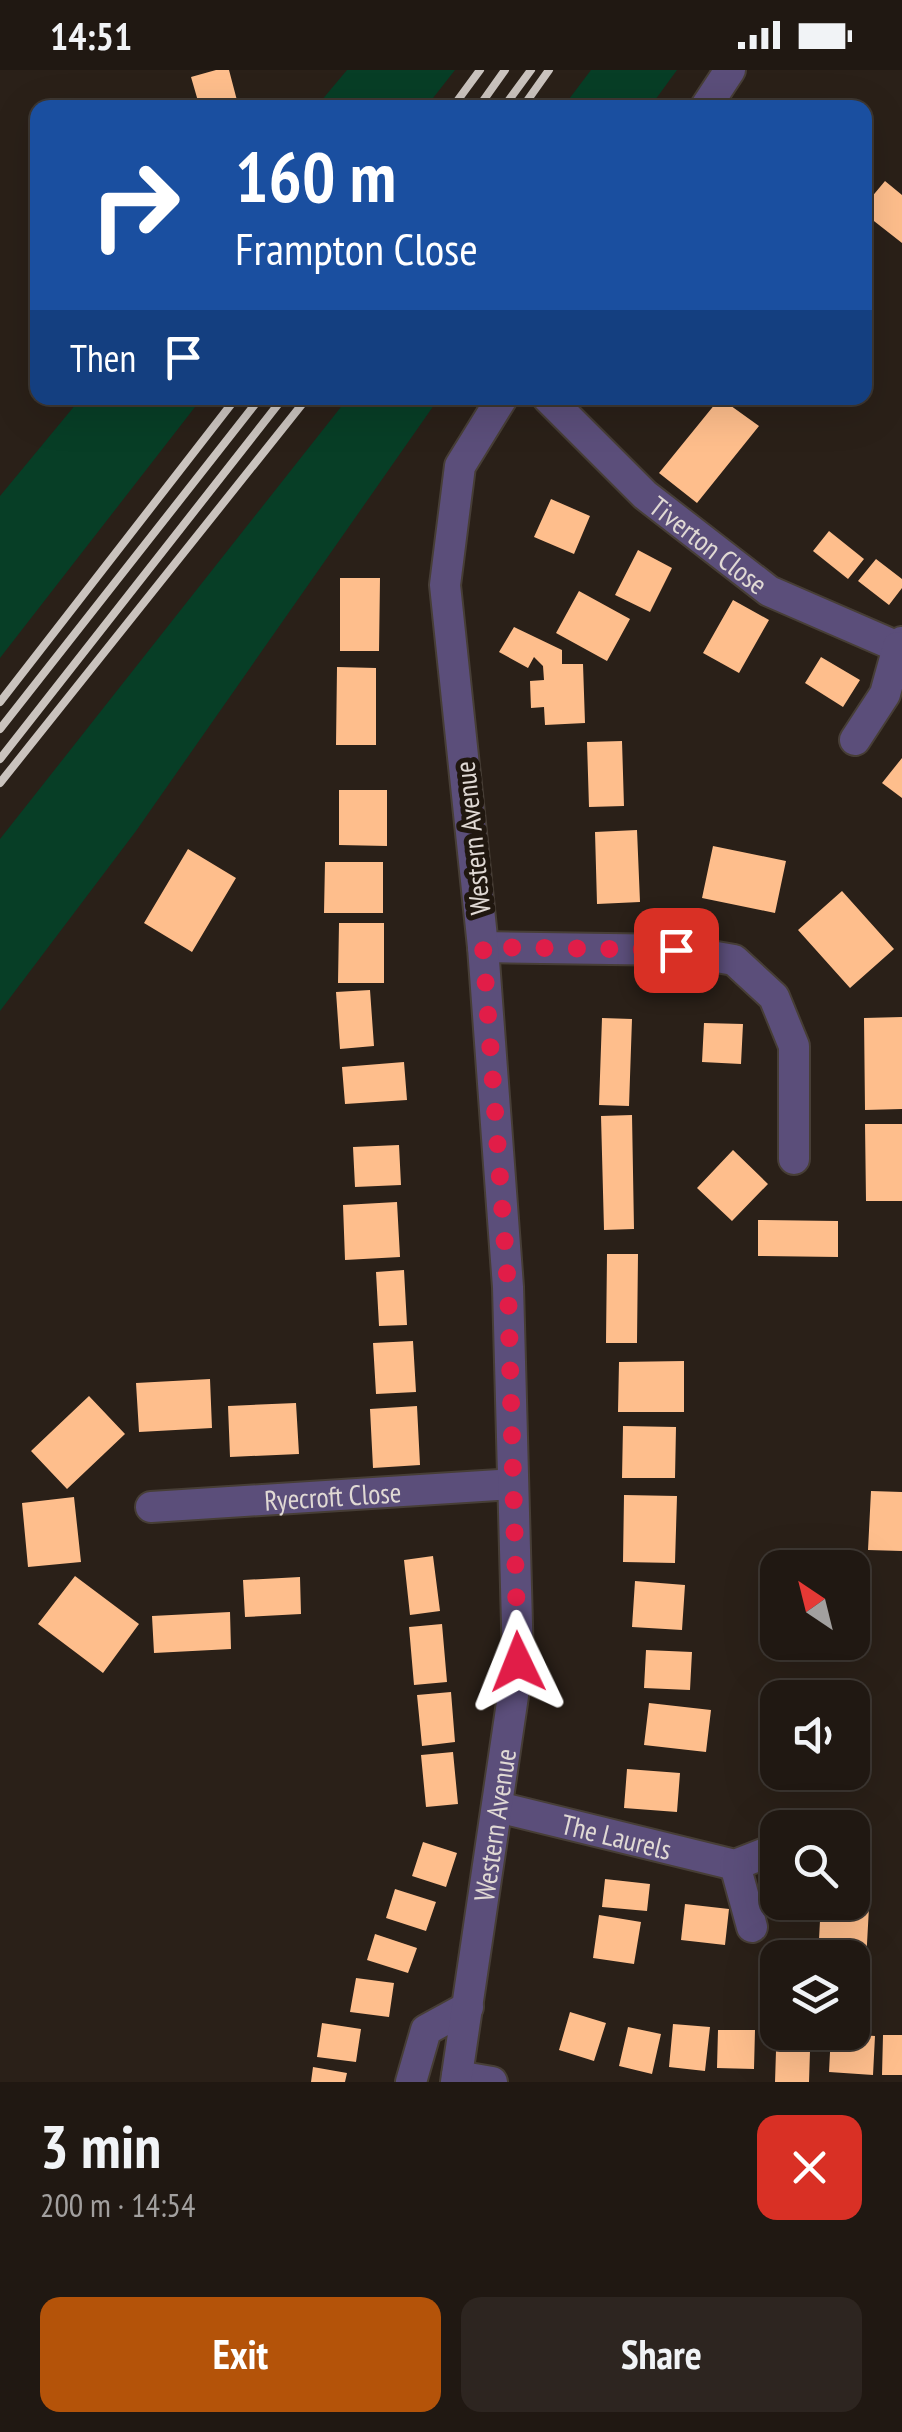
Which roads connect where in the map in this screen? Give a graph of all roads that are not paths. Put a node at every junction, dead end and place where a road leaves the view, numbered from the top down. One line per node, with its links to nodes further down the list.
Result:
1 (730, 70): 2 (street)
2 (709, 100)
3 (498, 405): 7 (street, Western Avenue)
4 (555, 405): 5 (street, Tiverton Close)
5 (900, 644): 6 (street, Tiverton Close)
6 (854, 740)
7 (483, 947): 8 (street); 9 (street, Western Avenue)
8 (794, 1159)
9 (514, 1484): 10 (street, Ryecroft Close); 11 (street, Western Avenue)
10 (150, 1507)
11 (498, 1807): 13 (street, The Laurels); 15 (street, Western Avenue)
12 (760, 1855): 13 (street)
13 (736, 1865): 14 (street)
14 (752, 1926)
15 (468, 2007): 16 (street, Western Avenue); 17 (street)
16 (456, 2079): 18 (street)
17 (410, 2082)
18 (492, 2082)

